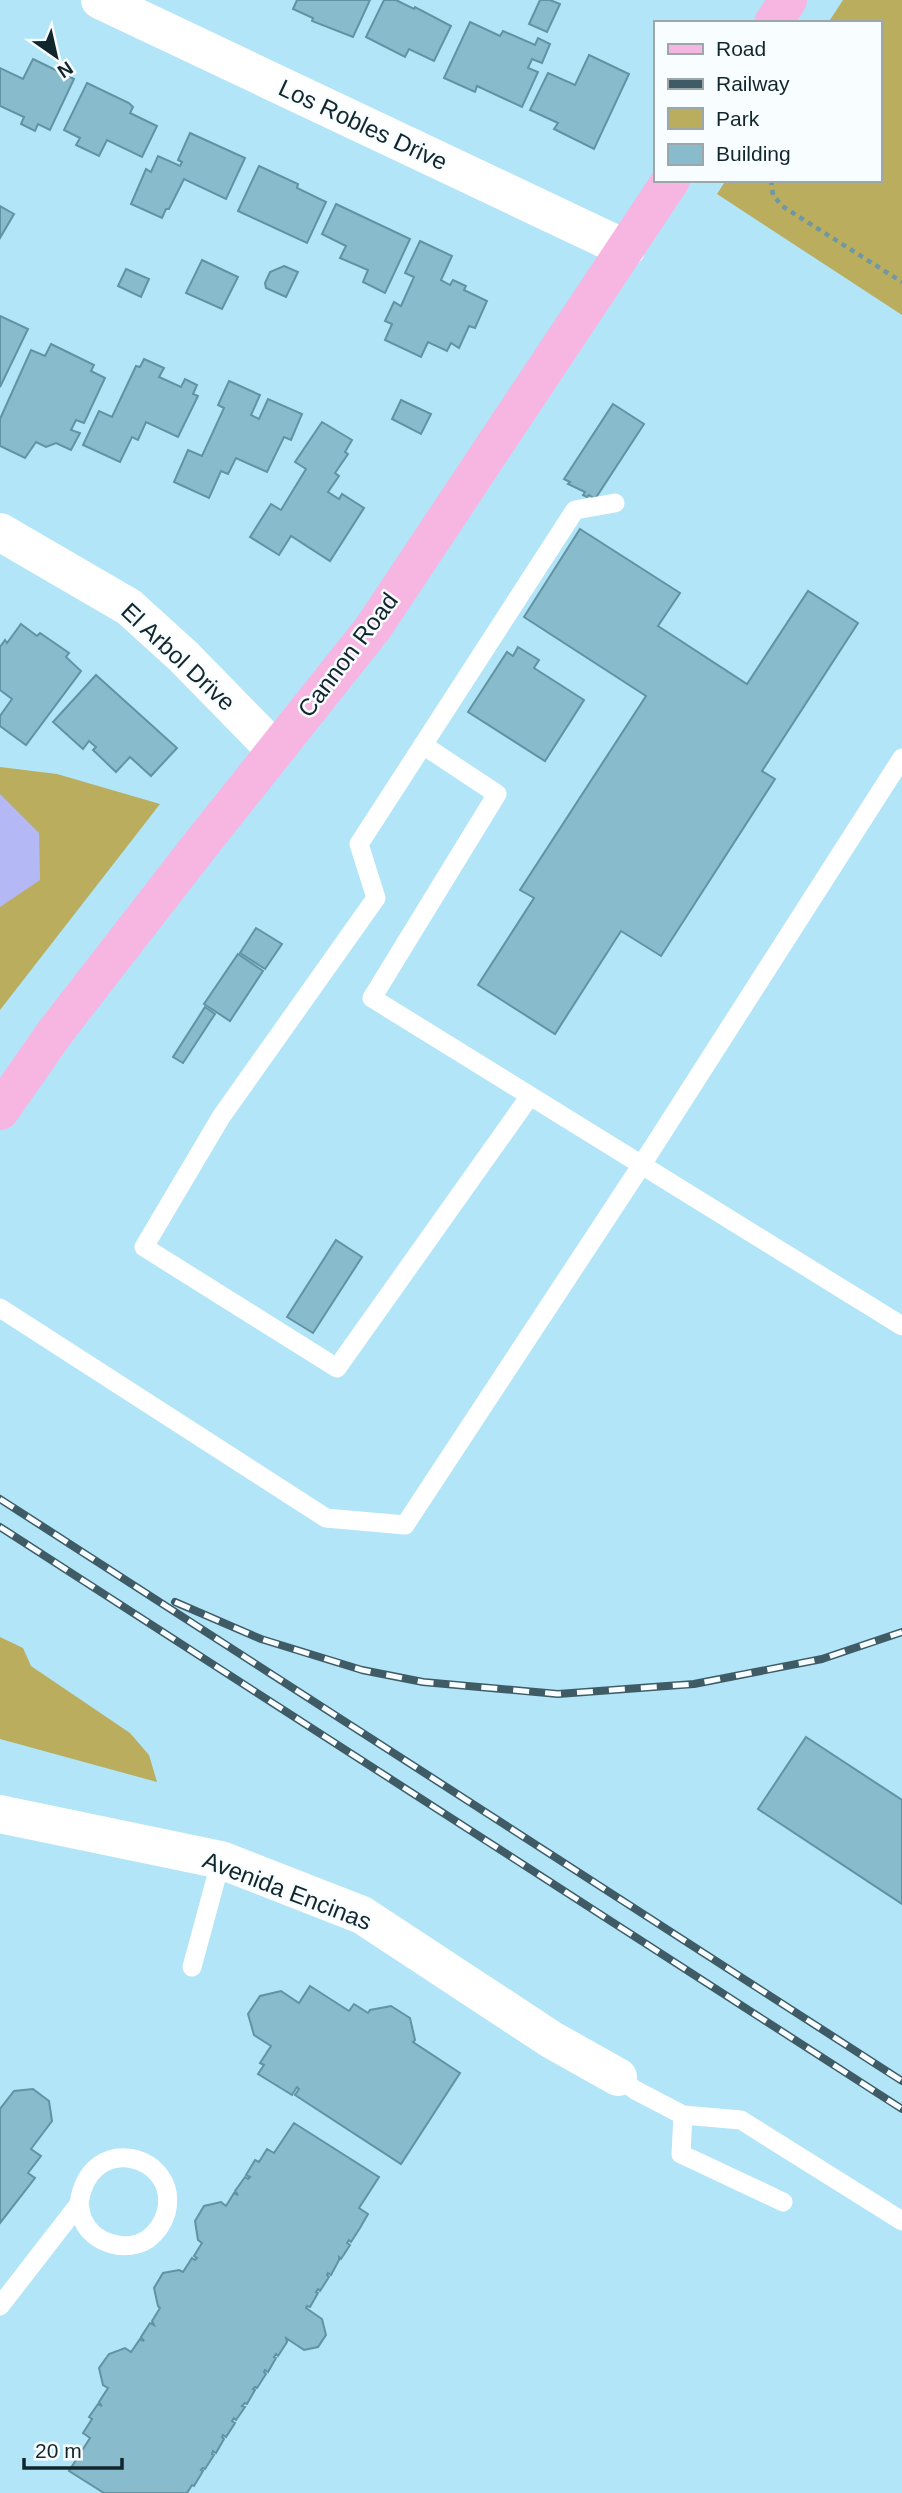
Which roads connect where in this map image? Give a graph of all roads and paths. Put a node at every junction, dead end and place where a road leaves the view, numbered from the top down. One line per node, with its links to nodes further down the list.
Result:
1 (100, 0): 6 (street, Los Robles Drive)
2 (788, 0): 3 (main road)
3 (774, 21)
4 (670, 182): 6 (main road, Cannon Road)
5 (771, 182): 7 (path)
6 (626, 249): 11 (main road, Cannon Road)
7 (902, 282)
8 (615, 503): 10 (lane)
9 (0, 533): 11 (street, El Arbol Drive)
10 (423, 745): 13 (lane); 13 (lane)
11 (275, 750): 14 (main road, Cannon Road)
12 (902, 758): 15 (lane)
13 (530, 1096): 15 (lane)
14 (0, 1111)
15 (641, 1166): 16 (lane); 17 (lane)
16 (0, 1308)
17 (902, 1326)
18 (0, 1814): 19 (street, Avenida Encinas)
19 (221, 1860): 20 (lane); 21 (street, Avenida Encinas)
20 (192, 1967)
21 (618, 2077): 22 (lane)
22 (683, 2115): 23 (lane); 25 (lane)
23 (783, 2202)
24 (79, 2204): 24 (lane); 26 (lane)
25 (902, 2221)
26 (0, 2306)

